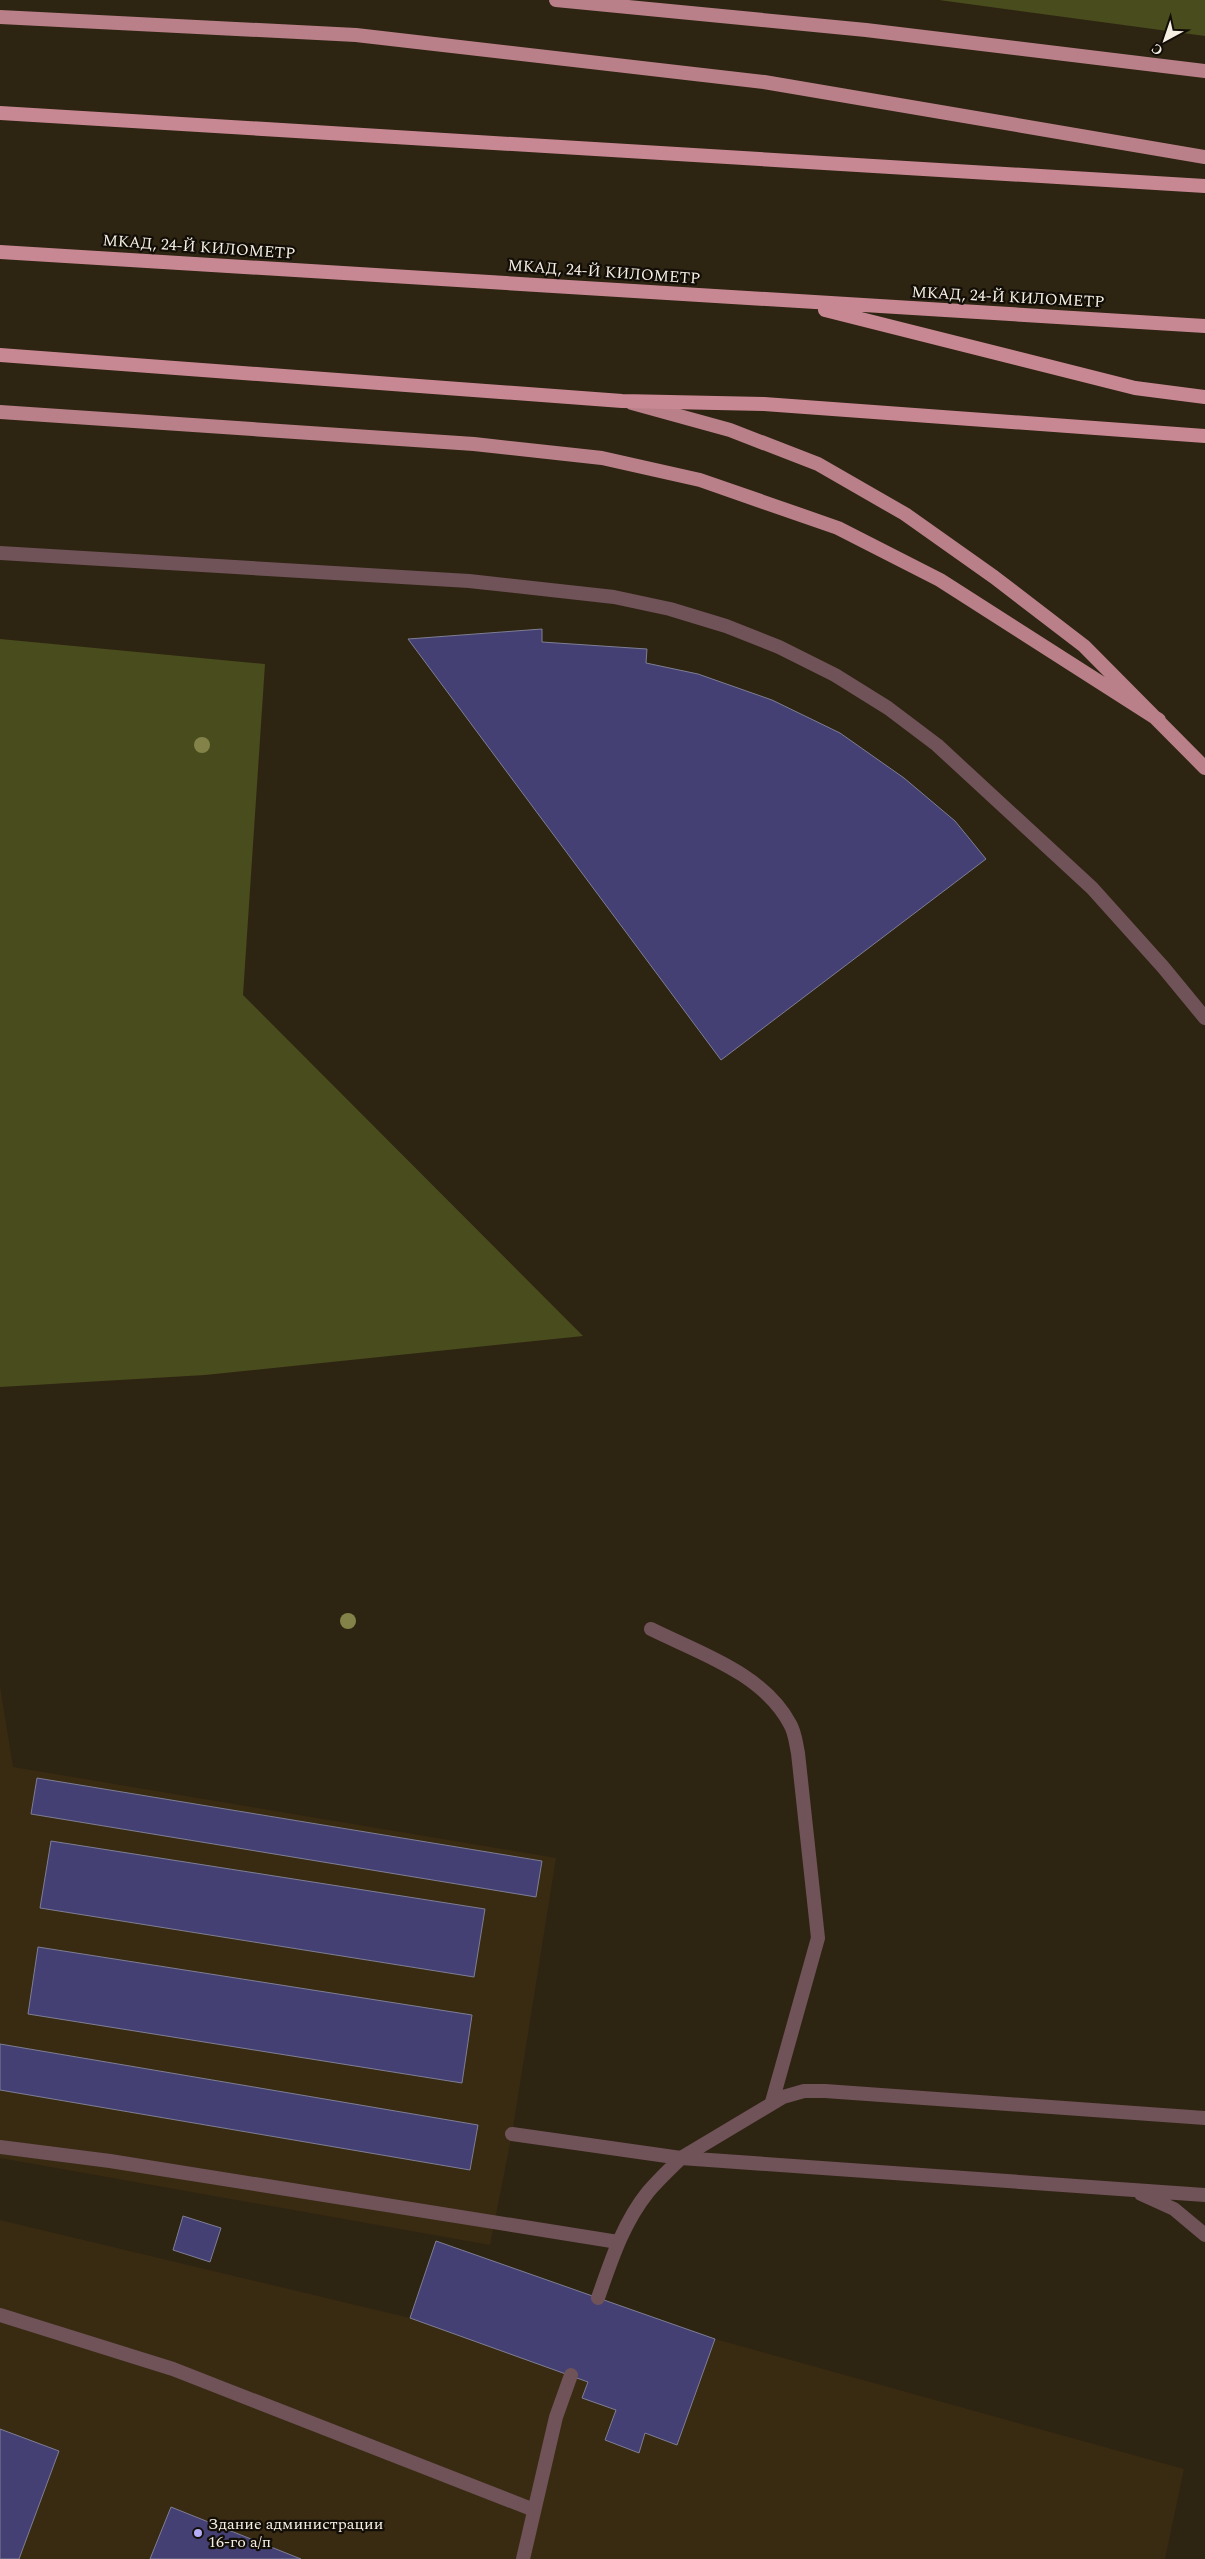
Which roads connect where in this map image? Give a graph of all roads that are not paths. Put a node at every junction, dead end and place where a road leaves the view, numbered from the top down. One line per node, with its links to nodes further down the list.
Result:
1 (556, 0): 3 (main road)
2 (0, 17): 5 (main road)
3 (1205, 71)
4 (0, 113): 6 (highway)
5 (1205, 157)
6 (1205, 186)
7 (0, 252): 8 (highway, МКАД, 24-Й КИЛОМЕТР)
8 (793, 301): 9 (highway, МКАД, 24-Й КИЛОМЕТР); 11 (highway)
9 (1205, 326)
10 (0, 355): 12 (highway)
11 (1205, 397)
12 (622, 401): 14 (highway); 16 (main road)
13 (0, 412): 16 (main road)
14 (1205, 436)
15 (0, 553): 18 (street)
16 (1159, 720): 17 (main road)
17 (1205, 768)
18 (1205, 1018)
19 (651, 1628): 20 (street)
20 (772, 2102): 21 (street); 24 (street)
21 (1205, 2118)
22 (512, 2134): 24 (street)
23 (0, 2147): 28 (street)
24 (681, 2158): 25 (street); 28 (street)
25 (1129, 2190): 26 (street); 27 (street)
26 (1205, 2195)
27 (1205, 2235)
28 (618, 2242): 29 (street)
29 (598, 2298)
30 (0, 2315): 32 (street)
31 (571, 2375): 32 (street)
32 (534, 2510): 33 (street)
33 (523, 2559)

